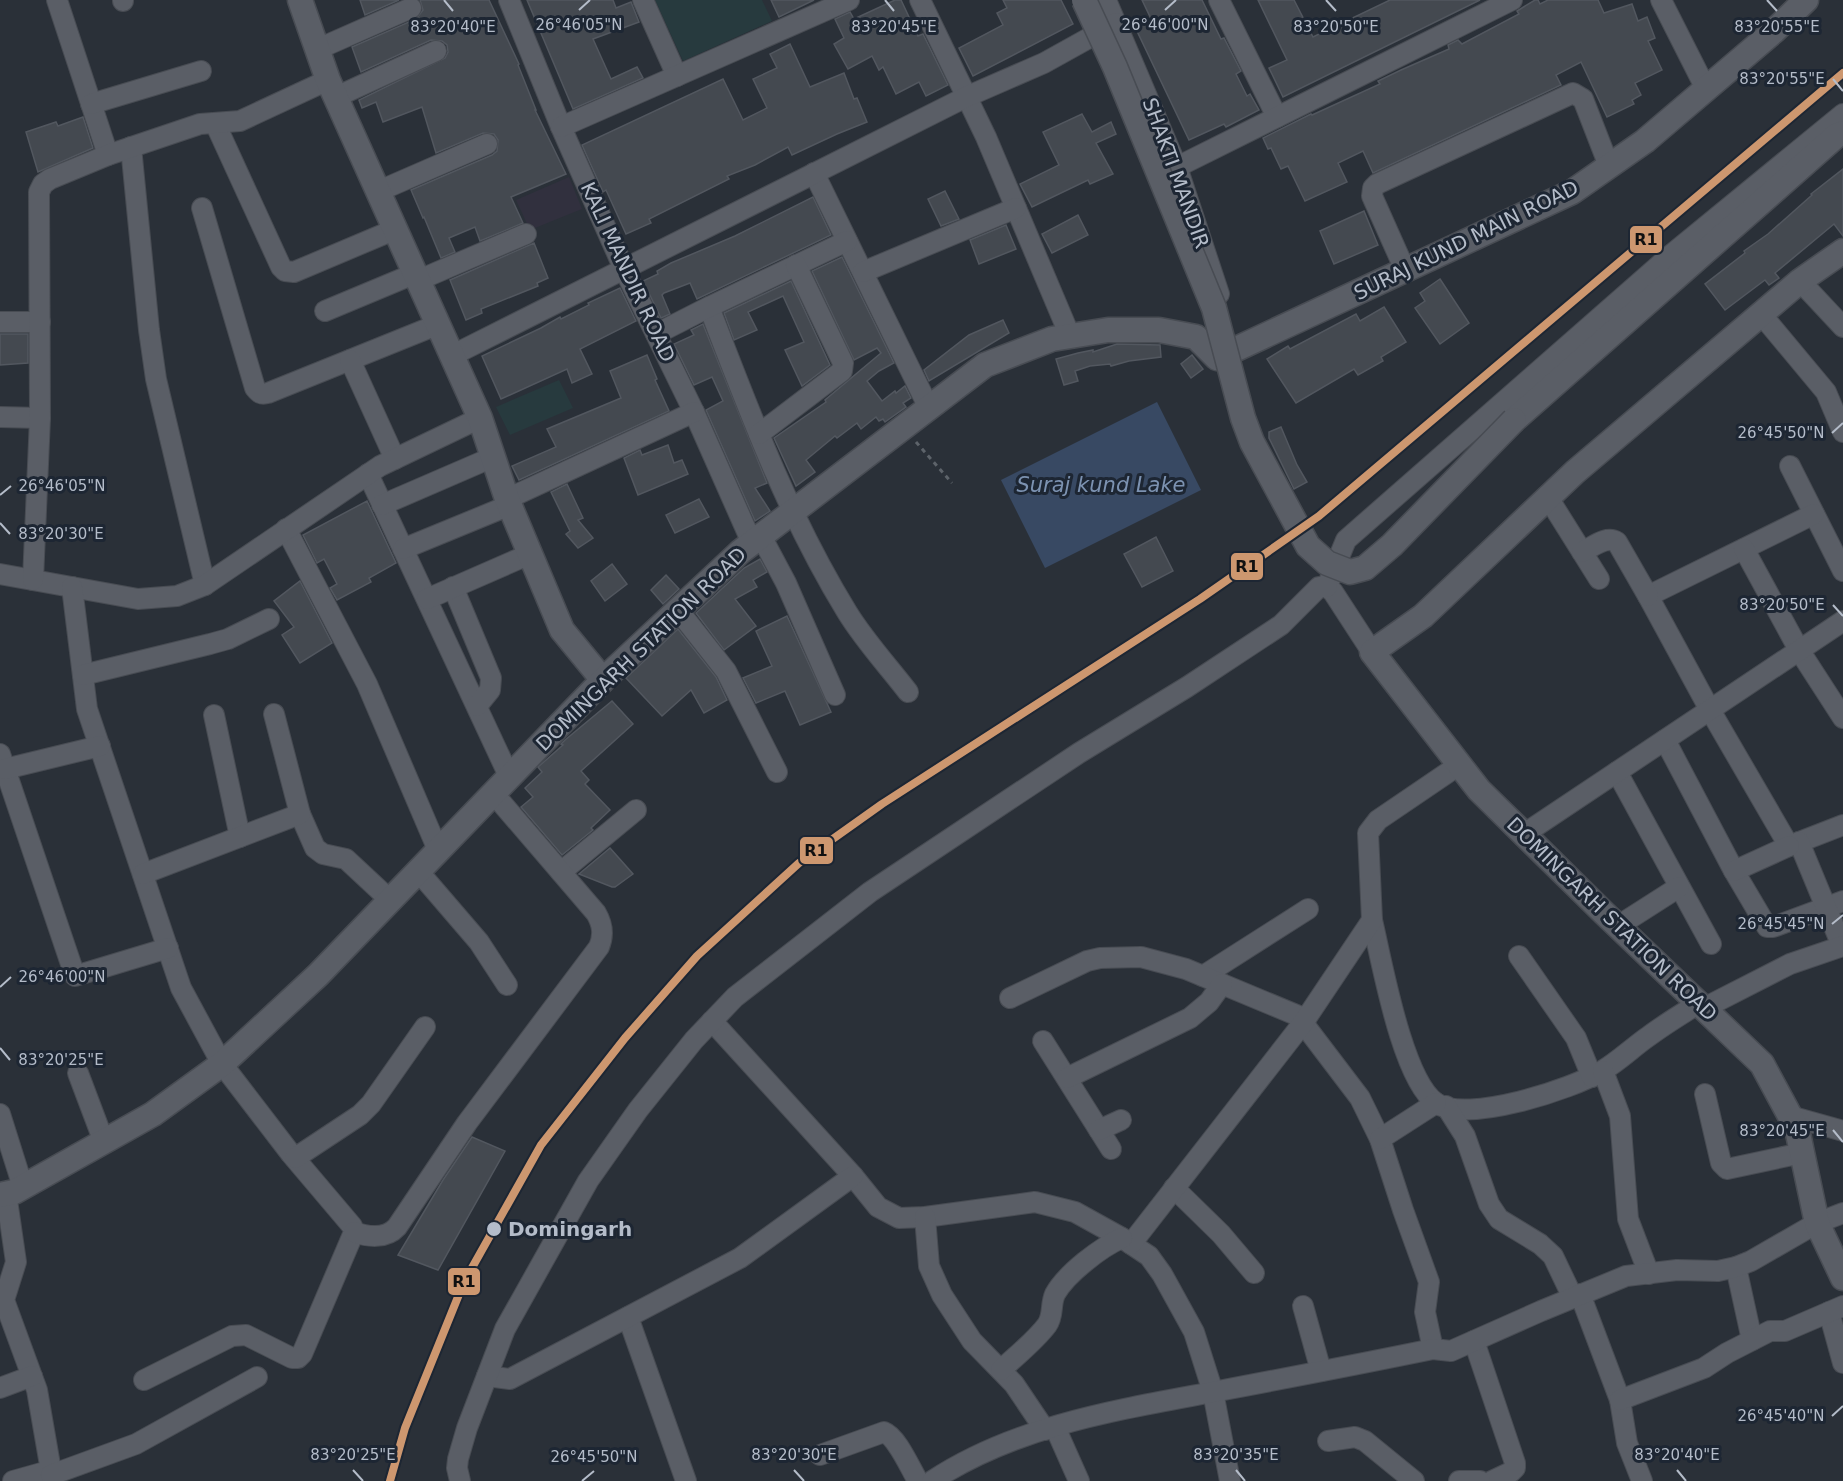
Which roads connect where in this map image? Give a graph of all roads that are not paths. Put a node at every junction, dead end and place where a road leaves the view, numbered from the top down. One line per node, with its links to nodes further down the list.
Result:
1 (57, 0): 22 (street)
2 (300, 0): 15 (street)
3 (509, 0): 26 (street, KALI MANDIR ROAD)
4 (643, 0): 18 (street)
5 (849, 0): 18 (street)
6 (920, 0): 21 (street)
7 (1084, 0): 27 (street, bridge)
8 (1106, 0): 14 (street, SHAKTI MANDIR)
9 (1219, 0): 24 (street)
10 (1512, 0): 24 (street)
11 (1661, 0): 20 (street)
12 (1806, 0): 20 (street, SURAJ KUND MAIN ROAD)
13 (411, 8): 15 (street)
14 (1116, 23): 21 (street); 32 (street, SHAKTI MANDIR)
15 (318, 49): 19 (street)
16 (436, 51): 19 (street)
17 (201, 71): 22 (street)
18 (677, 76): 26 (street)
19 (332, 88): 25 (street); 34 (street)
20 (1706, 90): 31 (street, SURAJ KUND MAIN ROAD)
21 (966, 97): 33 (street); 36 (street)
22 (91, 104): 30 (street)
23 (1843, 114): 88 (street)
24 (1277, 117): 32 (street)
25 (215, 123): 29 (street); 37 (street)
26 (561, 127): 42 (street, KALI MANDIR ROAD)
27 (1843, 133)
28 (487, 144): 34 (street)
29 (131, 147): 30 (street); 86 (street)
30 (108, 155): 51 (street)
31 (1610, 166): 43 (street, SURAJ KUND MAIN ROAD); 43 (street)
32 (1177, 167): 56 (street, SHAKTI MANDIR)
33 (814, 173): 39 (street); 42 (street)
34 (379, 191): 37 (street)
35 (202, 208): 58 (street)
36 (1016, 208): 44 (street); 55 (street)
37 (396, 229): 45 (street)
38 (525, 234): 45 (street)
39 (847, 241): 41 (street); 44 (street)
40 (1843, 251): 46 (street)
41 (796, 265): 47 (street); 65 (street)
42 (624, 269): 54 (street, KALI MANDIR ROAD); 57 (street)
43 (1405, 270): 56 (street, SURAJ KUND MAIN ROAD)
44 (863, 272): 59 (street)
45 (418, 277): 48 (street); 52 (street)
46 (1800, 281): 49 (street); 53 (street)
47 (709, 307): 54 (street); 65 (street)
48 (325, 311)
49 (1761, 314): 64 (street); 70 (street)
50 (0, 322): 51 (street)
51 (40, 322): 62 (street)
52 (439, 324): 57 (street); 58 (street)
53 (1843, 327)
54 (656, 334): 60 (street, KALI MANDIR ROAD)
55 (1070, 336): 56 (street, DOMINGARH STATION ROAD); 59 (street, DOMINGARH STATION ROAD)
56 (1227, 354): 71 (street, DOMINGARH STATION ROAD)
57 (453, 355): 63 (street)
58 (350, 360): 67 (street)
59 (929, 408): 74 (street, DOMINGARH STATION ROAD)
60 (694, 412): 72 (street); 77 (street, KALI MANDIR ROAD)
61 (0, 417): 62 (street)
62 (40, 418): 85 (street)
63 (480, 418): 66 (street); 67 (street)
64 (1843, 432)
65 (759, 434): 74 (street)
66 (493, 457): 72 (street); 73 (street)
67 (395, 459): 69 (street)
68 (1790, 466): 75 (street)
69 (368, 474): 73 (street); 76 (street)
70 (1547, 496): 80 (street); 96 (street)
71 (1274, 501)
72 (509, 502): 78 (street); 81 (street)
73 (382, 505): 78 (street)
74 (792, 512): 77 (street, DOMINGARH STATION ROAD); 99 (street)
75 (1814, 514): 79 (street); 82 (street)
76 (286, 529): 86 (street); 119 (street)
77 (756, 539): 92 (street, DOMINGARH STATION ROAD); 100 (street, KALI MANDIR ROAD)
78 (403, 549): 91 (street)
79 (1744, 549): 90 (street); 95 (street)
80 (1582, 552): 84 (street); 90 (street)
81 (530, 554): 89 (street); 98 (street)
82 (1843, 571)
83 (0, 574): 85 (street)
84 (1599, 579)
85 (33, 580): 87 (street)
86 (205, 585): 87 (street)
87 (72, 587): 97 (street)
88 (1327, 587): 96 (street, DOMINGARH STATION ROAD); 139 (street)
89 (453, 588): 91 (street); 101 (street)
90 (1648, 596): 102 (street)
91 (427, 599): 101 (street)
92 (678, 610): 98 (street, DOMINGARH STATION ROAD); 110 (street)
93 (269, 619): 97 (street)
94 (1843, 621): 95 (street)
95 (1799, 651): 102 (street); 105 (street)
96 (1372, 652): 109 (street, DOMINGARH STATION ROAD)
97 (82, 675): 107 (street)
98 (603, 680): 112 (street, DOMINGARH STATION ROAD)
99 (908, 692)
100 (835, 695)
101 (477, 706): 112 (street)
102 (1710, 710): 106 (street); 118 (street)
103 (274, 714): 114 (street)
104 (214, 715): 117 (street)
105 (1843, 718)
106 (1665, 740): 111 (street); 121 (street)
107 (99, 746): 108 (street); 123 (street)
108 (3, 761): 132 (street)
109 (1459, 765): 116 (street, DOMINGARH STATION ROAD); 128 (street)
110 (777, 772)
111 (1617, 772): 116 (street); 124 (street)
112 (501, 784): 119 (street, DOMINGARH STATION ROAD); 122 (street)
113 (636, 810): 122 (street)
114 (300, 814): 117 (street); 125 (street)
115 (1843, 825): 118 (street)
116 (1524, 834): 129 (street, DOMINGARH STATION ROAD)
117 (240, 837): 123 (street)
118 (1794, 844): 121 (street); 126 (street)
119 (438, 850): 120 (street, DOMINGARH STATION ROAD)
120 (418, 871): 125 (street, DOMINGARH STATION ROAD); 136 (street)
121 (1734, 871): 126 (street)
122 (561, 872): 165 (street)
123 (143, 874): 132 (street)
124 (1679, 887): 129 (street); 130 (street)
125 (390, 900): 143 (street, DOMINGARH STATION ROAD)
126 (1834, 905): 131 (street)
127 (1308, 909): 134 (street)
128 (1372, 920): 140 (street); 148 (street)
129 (1618, 926): 138 (street, DOMINGARH STATION ROAD)
130 (1711, 944)
131 (1842, 946): 138 (street)
132 (168, 948): 143 (street)
133 (1519, 956): 145 (street)
134 (1203, 976): 135 (street); 137 (street)
135 (1222, 984): 140 (street); 146 (street)
136 (507, 985)
137 (1010, 998)
138 (1701, 1006): 145 (street); 150 (street, DOMINGARH STATION ROAD)
139 (712, 1021): 159 (street); 183 (street)
140 (1304, 1021): 154 (street); 160 (street)
141 (425, 1027): 158 (street)
142 (1043, 1041): 146 (street)
143 (222, 1064): 155 (street, DOMINGARH STATION ROAD); 158 (street)
144 (78, 1073): 155 (street)
145 (1597, 1074): 148 (street); 169 (street)
146 (1067, 1078): 152 (street)
147 (1705, 1094): 157 (street)
148 (1441, 1105): 154 (street); 171 (street)
149 (0, 1114): 161 (street)
150 (1790, 1116): 153 (street); 157 (street, DOMINGARH STATION ROAD)
151 (1121, 1120): 152 (street)
152 (1099, 1130): 156 (street)
153 (1843, 1131)
154 (1380, 1139): 178 (street)
155 (104, 1142): 161 (street, DOMINGARH STATION ROAD)
156 (1111, 1149)
157 (1802, 1153): 164 (street, DOMINGARH STATION ROAD)
158 (295, 1158): 165 (street)
159 (854, 1176): 163 (street); 175 (street)
160 (1174, 1188): 166 (street); 168 (street)
161 (10, 1192): 172 (street)
162 (1843, 1213): 164 (street)
163 (925, 1217): 166 (street); 180 (street)
164 (1818, 1223): 167 (street); 170 (street, DOMINGARH STATION ROAD)
165 (360, 1234): 185 (street)
166 (1126, 1241): 180 (street); 187 (street)
167 (1736, 1267): 169 (street); 176 (street)
168 (1254, 1273)
169 (1649, 1274): 171 (street)
170 (1843, 1278)
171 (1577, 1296): 177 (street); 188 (street)
172 (2, 1300): 182 (street)
173 (1303, 1306): 181 (street)
174 (1836, 1309): 176 (street); 179 (street)
175 (628, 1317): 183 (street); 196 (street)
176 (1752, 1340): 188 (street)
177 (1473, 1341): 178 (street); 203 (street)
178 (1433, 1349): 181 (street)
179 (1843, 1363)
180 (1001, 1370): 189 (street)
181 (1321, 1371): 187 (street)
182 (32, 1376): 186 (street); 192 (street)
183 (487, 1376): 195 (street)
184 (257, 1377): 192 (street)
185 (144, 1380)
186 (0, 1388)
187 (1213, 1392): 189 (street); 200 (street)
188 (1620, 1400): 204 (street)
189 (1050, 1428): 198 (street); 199 (street)
190 (1328, 1441): 193 (street)
191 (820, 1455): 197 (street)
192 (51, 1475): 194 (street)
193 (1409, 1480)
194 (13, 1481)
195 (460, 1481)
196 (686, 1481)
197 (918, 1481)
198 (932, 1481)
199 (1079, 1481)
200 (1230, 1481)
201 (1459, 1481): 202 (street)
202 (1480, 1481)
203 (1492, 1481)
204 (1642, 1481)

